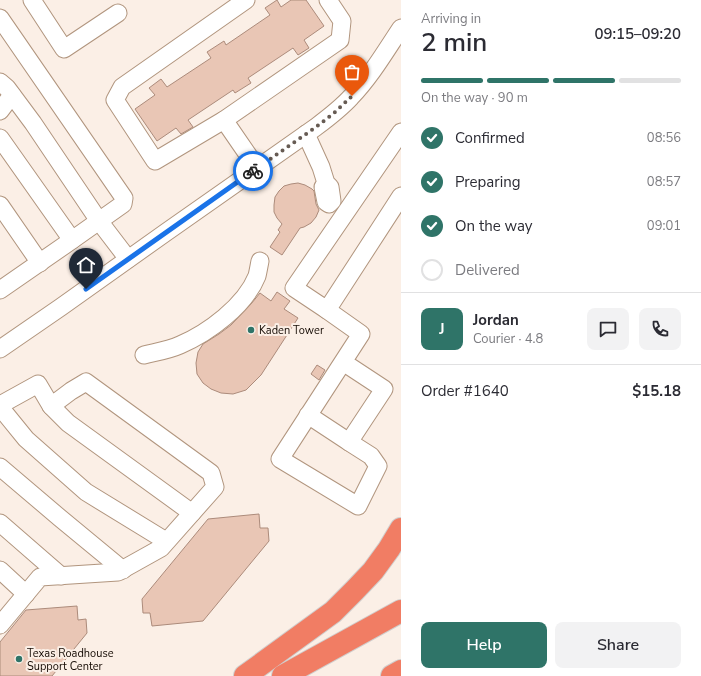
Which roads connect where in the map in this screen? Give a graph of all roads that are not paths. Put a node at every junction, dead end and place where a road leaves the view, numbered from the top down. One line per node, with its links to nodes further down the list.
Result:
1 (32, 0): 4 (street)
2 (246, 0): 10 (street)
3 (328, 0): 10 (street)
4 (118, 13)
5 (0, 18): 17 (street)
6 (401, 28): 12 (street)
7 (0, 82): 8 (street)
8 (12, 95): 9 (street); 17 (street)
9 (0, 112)
10 (224, 120): 14 (street)
11 (401, 132): 18 (street)
12 (306, 134): 14 (street); 18 (street)
13 (0, 138): 19 (street)
14 (257, 168): 20 (street)
15 (401, 196): 24 (street)
16 (0, 205): 22 (street)
17 (99, 221): 19 (street); 20 (street)
18 (336, 227): 24 (street)
19 (72, 240): 22 (street)
20 (128, 259): 25 (street)
21 (260, 261): 26 (street)
22 (40, 263): 23 (street)
23 (0, 290)
24 (327, 310): 27 (street)
25 (0, 349)
26 (144, 355)
27 (343, 362): 30 (street); 31 (street)
28 (0, 406): 29 (street); 36 (street)
29 (51, 406): 33 (street); 33 (street)
30 (308, 415): 31 (street); 31 (street)
31 (349, 442)
32 (0, 467): 38 (street)
33 (192, 513): 36 (street)
34 (0, 523): 39 (street)
35 (401, 529): 44 (highway)
36 (166, 541): 38 (street)
37 (0, 570): 40 (street)
38 (123, 570): 39 (street)
39 (61, 576): 40 (street)
40 (26, 594): 42 (street)
41 (401, 611): 45 (highway)
42 (0, 625)
43 (401, 671): 46 (highway)
44 (245, 676)
45 (283, 676)
46 (392, 676)

